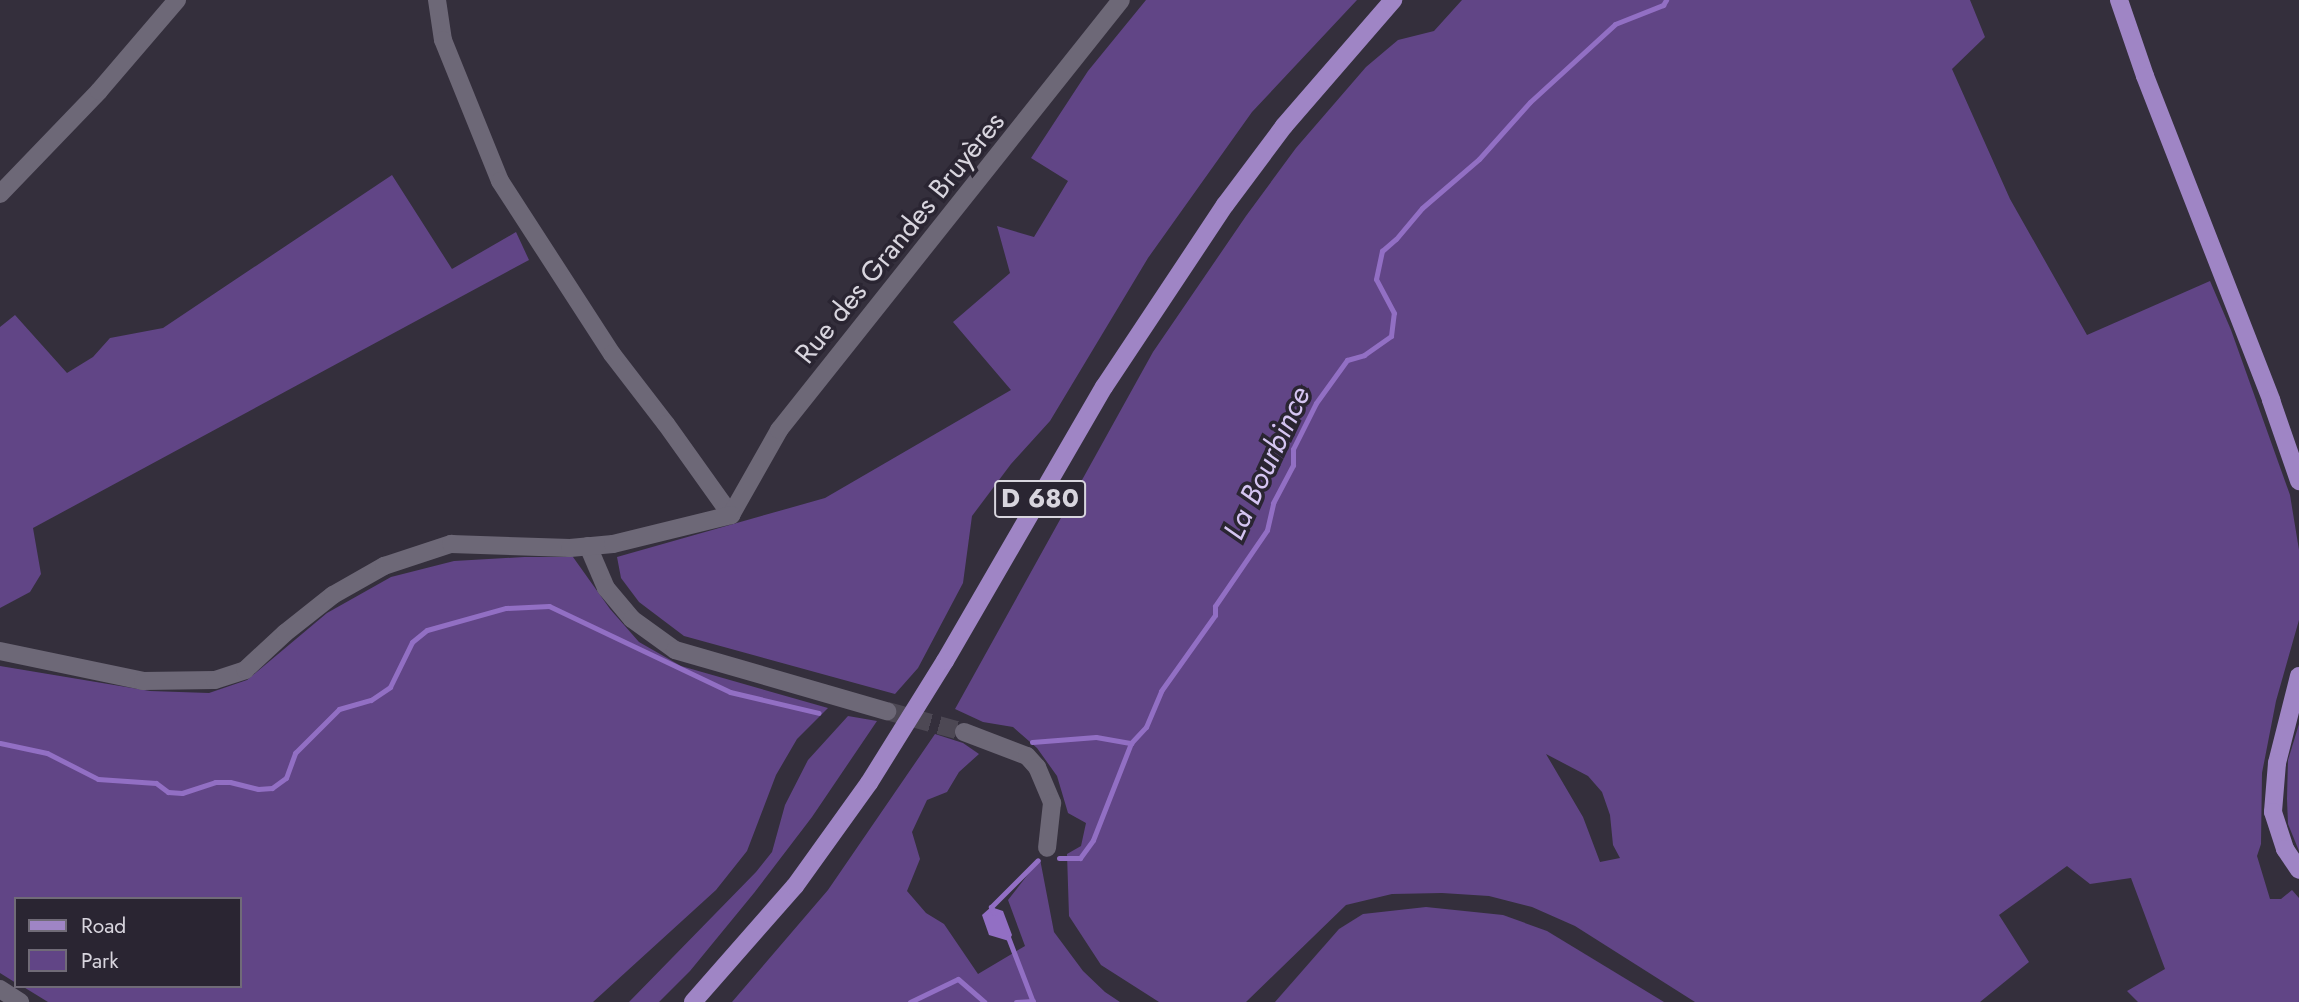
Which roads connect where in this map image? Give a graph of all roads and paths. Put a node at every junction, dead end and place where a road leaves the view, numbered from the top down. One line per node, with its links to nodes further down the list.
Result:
1 (177, 0): 6 (street)
2 (437, 0): 8 (street)
3 (1121, 0): 8 (street, Rue des Grandes Bruyères)
4 (1393, 0): 18 (main road, D 680)
5 (2119, 0): 7 (main road)
6 (0, 194)
7 (2299, 481)
8 (731, 516): 9 (street)
9 (587, 546): 10 (street); 12 (street)
10 (0, 652)
11 (2299, 676): 15 (main road)
12 (887, 710)
13 (964, 732): 14 (street)
14 (1047, 849)
15 (2299, 870)
16 (0, 989): 17 (street)
17 (20, 1002)
18 (693, 1002)

